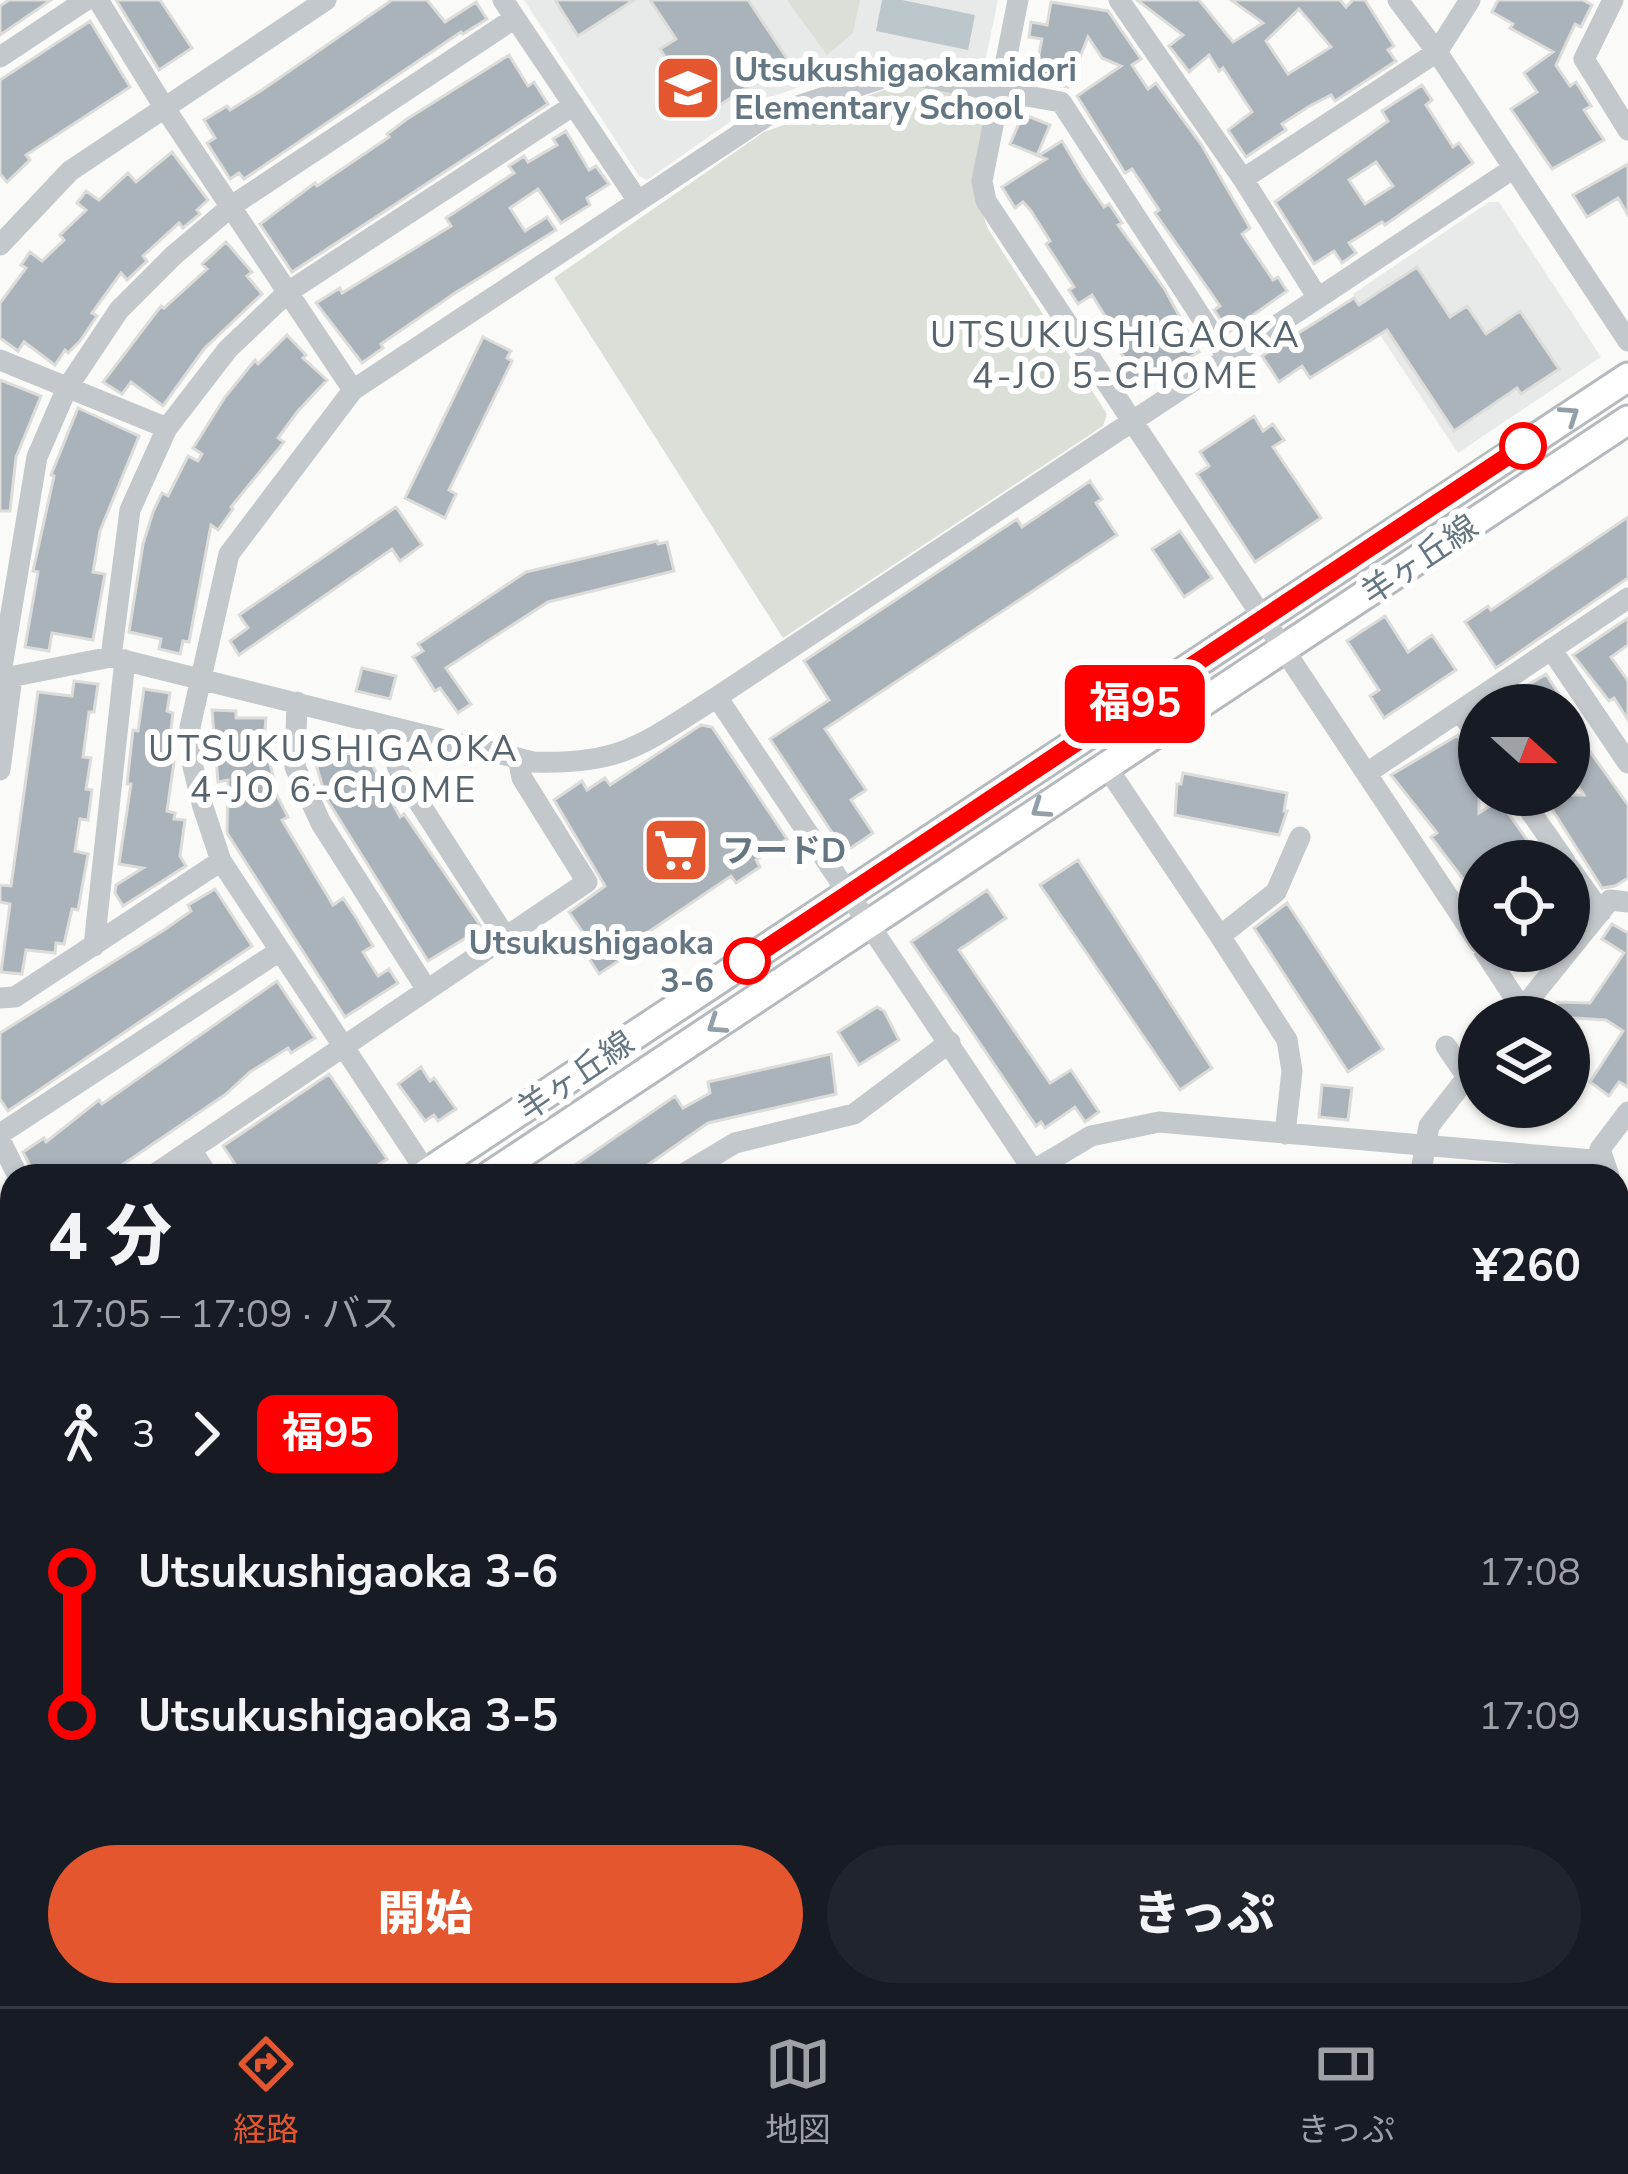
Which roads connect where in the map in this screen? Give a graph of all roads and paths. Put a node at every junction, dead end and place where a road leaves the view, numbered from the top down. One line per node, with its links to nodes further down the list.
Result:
1 (86, 0): 11 (street)
2 (98, 0): 14 (street)
3 (326, 0): 14 (street)
4 (1018, 0): 12 (street)
5 (1120, 0): 17 (street)
6 (1398, 0): 10 (street)
7 (1470, 0): 10 (street)
8 (1613, 0): 15 (street)
9 (509, 9): 13 (street); 19 (street)
10 (1437, 52): 16 (street); 17 (street)
11 (0, 56)
12 (1002, 93): 18 (street); 24 (street); 29 (street)
13 (574, 105): 18 (street); 21 (street)
14 (164, 107): 19 (street); 20 (street)
15 (1628, 130)
16 (1514, 168): 22 (street); 23 (street)
17 (1243, 179): 22 (street)
18 (638, 201): 28 (street)
19 (232, 206): 21 (street); 27 (street)
20 (0, 245)
21 (288, 292): 28 (street); 31 (street)
22 (1318, 298): 24 (street)
23 (1628, 341)
24 (1228, 358): 29 (street)
25 (0, 360): 27 (street)
26 (1628, 377): 33 (main road, 羊ヶ丘線, one-way to 26)
27 (67, 388): 31 (street); 37 (street)
28 (353, 390): 38 (street)
29 (1133, 420): 33 (street); 40 (street)
30 (1628, 420): 34 (main road, 羊ヶ丘線)
31 (167, 428): 36 (street)
32 (1628, 598): 35 (street)
33 (1265, 618): 34 (street); 51 (main road, 羊ヶ丘線)
34 (1285, 648): 46 (main road, 羊ヶ丘線); 48 (street)
35 (1551, 649): 39 (street); 45 (street)
36 (118, 659): 37 (street); 38 (street); 59 (street)
37 (4, 678): 47 (street)
38 (197, 681): 41 (street); 50 (street)
39 (1500, 684)
40 (716, 697): 44 (street); 51 (street)
41 (297, 702): 43 (street); 61 (street)
42 (1458, 712): 48 (street)
43 (390, 728): 44 (street); 57 (street)
44 (518, 758): 57 (street)
45 (1628, 763)
46 (1106, 766): 56 (main road, 羊ヶ丘線, one-way to 56); 58 (street)
47 (0, 770)
48 (1367, 773): 54 (street)
49 (1300, 837): 58 (street)
50 (221, 861): 59 (street); 60 (street)
51 (851, 892): 56 (street); 77 (main road, 羊ヶ丘線)
52 (1590, 896): 55 (street)
53 (1628, 902): 55 (street)
54 (1458, 911)
55 (1601, 912): 62 (street)
56 (871, 922): 64 (street); 78 (main road, 羊ヶ丘線, one-way to 78)
57 (505, 936): 61 (street)
58 (1220, 936): 70 (street)
59 (94, 946): 63 (street)
60 (278, 952): 66 (street); 71 (street)
61 (427, 990): 66 (street)
62 (1533, 996)
63 (0, 998)
64 (950, 1042): 79 (street); 80 (street)
65 (1446, 1046): 67 (street)
66 (342, 1048): 73 (street); 76 (street)
67 (1458, 1057)
68 (1458, 1089): 72 (street)
69 (1628, 1112): 84 (street)
70 (1285, 1134): 72 (street); 81 (street)
71 (0, 1137)
72 (1423, 1147): 82 (street); 83 (street)
73 (191, 1149): 74 (street); 75 (street)
74 (169, 1164)
75 (200, 1164)
76 (419, 1164)
77 (443, 1164)
78 (507, 1164)
79 (697, 1164)
80 (1024, 1164)
81 (1044, 1164)
82 (1421, 1164)
83 (1564, 1164)
84 (1604, 1164)

